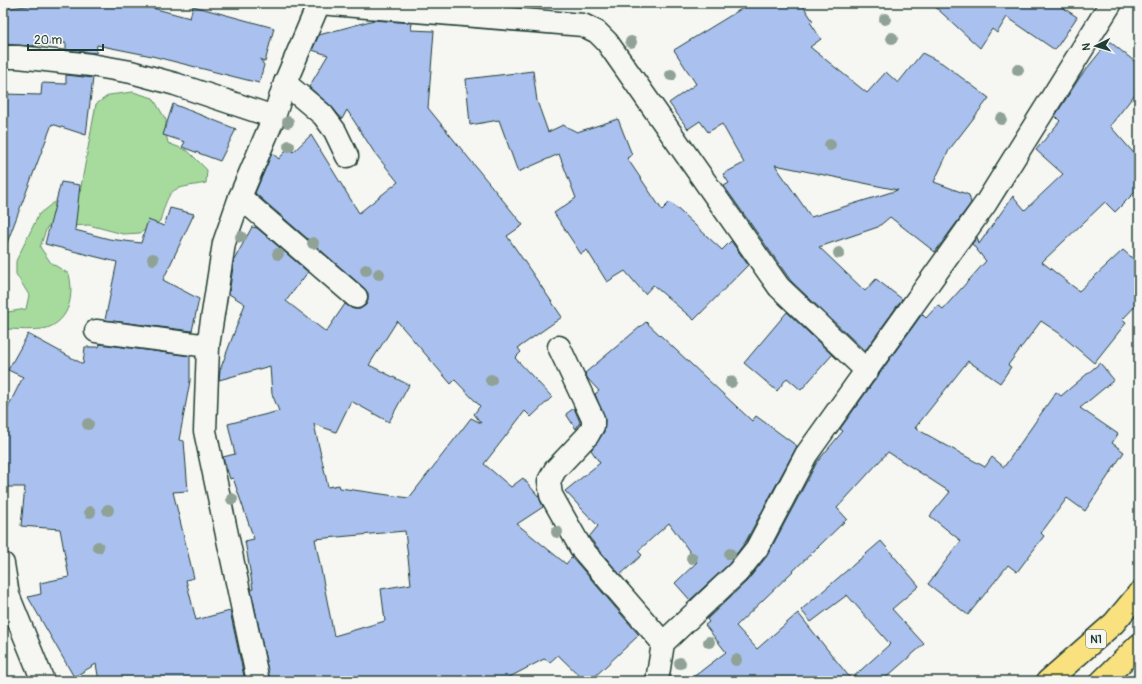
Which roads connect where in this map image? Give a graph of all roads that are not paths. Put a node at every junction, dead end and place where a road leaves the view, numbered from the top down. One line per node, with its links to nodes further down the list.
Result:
1 (319, 3): 4 (street); 12 (street)
2 (1111, 3): 12 (street)
3 (3, 57): 5 (street)
4 (284, 83): 5 (street); 6 (street)
5 (274, 117): 7 (street)
6 (347, 156)
7 (240, 197): 8 (street); 10 (street)
8 (356, 297)
9 (96, 331): 10 (street)
10 (208, 346): 18 (street)
11 (559, 347): 15 (street)
12 (867, 371): 15 (street)
13 (3, 564): 17 (street)
14 (1139, 593): 20 (highway, N1)
15 (663, 643): 19 (street)
16 (1139, 645): 21 (highway)
17 (43, 681)
18 (258, 681)
19 (657, 681)
20 (1048, 681)
21 (1102, 681)

